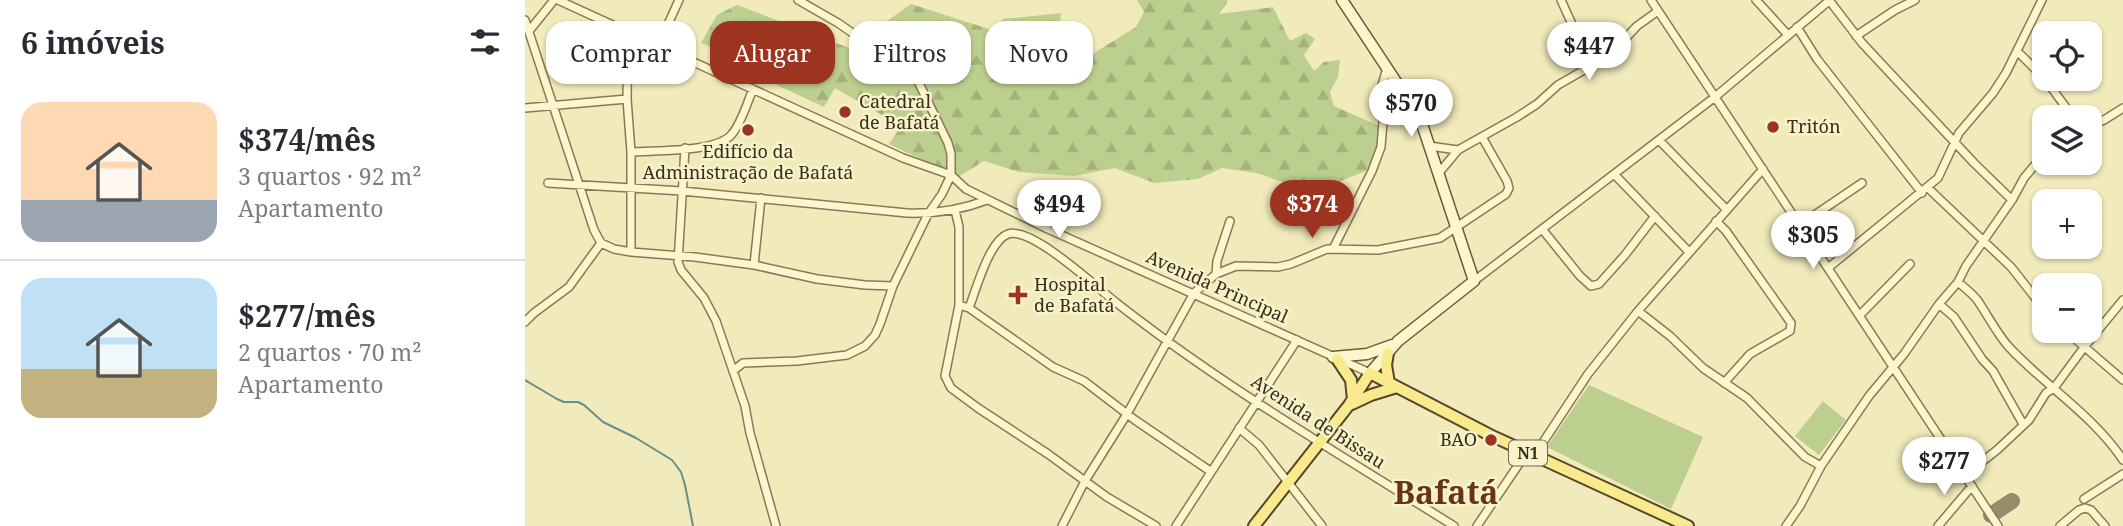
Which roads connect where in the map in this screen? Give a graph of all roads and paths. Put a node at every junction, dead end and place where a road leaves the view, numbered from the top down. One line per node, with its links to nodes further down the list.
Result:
1 (556, 0): 13 (street, Avenida Principal); 16 (street)
2 (679, 0): 14 (street)
3 (798, 0): 43 (street)
4 (1342, 0): 23 (street)
5 (1562, 0): 21 (street)
6 (1651, 0): 11 (street)
7 (1756, 0): 17 (street)
8 (1830, 0): 15 (street); 18 (street)
9 (1915, 0): 18 (street)
10 (2042, 0): 19 (street)
11 (1658, 10): 21 (street); 26 (street)
12 (525, 20): 16 (street)
13 (603, 21)
14 (669, 21)
15 (1797, 27): 17 (street); 49 (street)
16 (529, 31): 28 (street)
17 (1788, 35): 26 (street)
18 (1856, 36): 34 (street)
19 (2017, 51): 22 (street); 34 (street)
20 (696, 63): 25 (street, Avenida Principal)
21 (1591, 66): 32 (street)
22 (2032, 66)
23 (1387, 67): 35 (street); 64 (street)
24 (627, 84): 27 (street)
25 (753, 89): 36 (street); 43 (street, Avenida Principal)
26 (1715, 97): 33 (street); 39 (street)
27 (627, 99): 28 (street); 38 (street)
28 (553, 106): 29 (street); 46 (street)
29 (525, 108)
30 (2123, 108): 31 (street)
31 (2102, 119)
32 (1482, 137): 37 (street); 60 (street)
33 (1659, 140): 42 (street); 53 (street)
34 (1955, 142): 49 (street); 52 (street)
35 (1429, 146): 37 (street); 41 (street)
36 (685, 148): 38 (street); 48 (street)
37 (1458, 150): 41 (street)
38 (631, 152): 47 (street)
39 (1763, 169): 53 (street); 59 (street)
40 (2032, 169): 52 (street)
41 (1438, 174): 60 (street)
42 (1614, 174): 56 (street); 61 (street)
43 (951, 175): 51 (street, Avenida Principal); 55 (street)
44 (548, 183): 46 (street)
45 (1861, 183): 59 (street)
46 (579, 184): 47 (street); 63 (street)
47 (630, 188): 48 (street); 65 (street)
48 (682, 191): 50 (street); 67 (street)
49 (1925, 191): 62 (street); 70 (street)
50 (761, 198): 55 (street); 69 (street)
51 (987, 200): 54 (street); 75 (street, Avenida Principal)
52 (2011, 200): 62 (street)
53 (1726, 209): 58 (street)
54 (955, 210): 55 (street); 79 (street)
55 (928, 214): 74 (street)
56 (1655, 216): 61 (street); 66 (street)
57 (1230, 221): 71 (street)
58 (1716, 221): 66 (street); 95 (street)
59 (1800, 225): 70 (street)
60 (1456, 229): 64 (street); 72 (street)
61 (1542, 229): 72 (street)
62 (1983, 241): 73 (street); 76 (street)
63 (601, 243): 65 (street); 83 (street)
64 (1333, 249): 71 (street)
65 (631, 252): 67 (street)
66 (1689, 252): 81 (street)
67 (677, 256): 69 (street); 92 (street)
68 (1910, 264): 82 (street)
69 (754, 265): 74 (street)
70 (1828, 268): 82 (street)
71 (1216, 274): 75 (street)
72 (1474, 281): 86 (street)
73 (1958, 282): 78 (street); 97 (street)
74 (893, 286): 92 (street)
75 (1194, 293): 84 (street, Avenida Principal); 85 (street)
76 (2032, 294)
77 (2123, 300): 88 (street)
78 (1939, 304): 91 (street); 101 (street)
79 (959, 305): 80 (street); 110 (street)
80 (969, 308): 85 (street, Avenida de Bissau); 100 (street)
81 (1638, 311): 95 (street); 104 (street)
82 (1860, 315): 91 (street)
83 (525, 322)
84 (1297, 340): 90 (street, Avenida Principal); 98 (street)
85 (1167, 341): 98 (street, Avenida de Bissau); 100 (street)
86 (1398, 341): 89 (street); 90 (street)
87 (2081, 343): 88 (street)
88 (2085, 346): 94 (street); 97 (street)
89 (1388, 353): 93 (street); 96 (main road)
90 (1335, 358): 93 (street, Avenida Principal); 99 (main road)
91 (1893, 367): 106 (street); 109 (street)
92 (733, 371): 114 (street)
93 (1370, 373): 96 (main road, N1); 99 (main road)
94 (2123, 380)
95 (1724, 383): 106 (street)
96 (1393, 385): 99 (main road); 104 (main road, N1)
97 (2054, 388): 101 (street); 105 (street)
98 (1256, 401): 102 (street); 103 (street, Avenida de Bissau)
99 (1351, 402): 103 (main road)
100 (1127, 414): 107 (street); 110 (street)
101 (2023, 424): 109 (street)
102 (1239, 428): 107 (street); 111 (street)
103 (1319, 442): 111 (main road); 120 (street, Avenida de Bissau)
104 (1531, 454): 121 (street); 122 (main road, N1)
105 (2123, 460)
106 (1821, 466): 123 (street)
107 (1210, 471): 117 (street)
108 (2123, 474): 113 (street)
109 (1965, 475): 112 (street)
110 (1085, 481): 115 (street); 116 (street)
111 (1287, 483): 118 (main road); 119 (street)
112 (1972, 486): 124 (street); 125 (street)
113 (2084, 499)
114 (776, 526)
115 (1062, 526)
116 (1157, 526)
117 (1177, 526)
118 (1254, 526)
119 (1322, 526)
120 (1454, 526)
121 (1477, 526)
122 (1686, 526)
123 (1786, 526)
124 (1938, 526)
125 (1998, 526)
126 (2060, 526): 127 (street)
127 (2105, 526)

